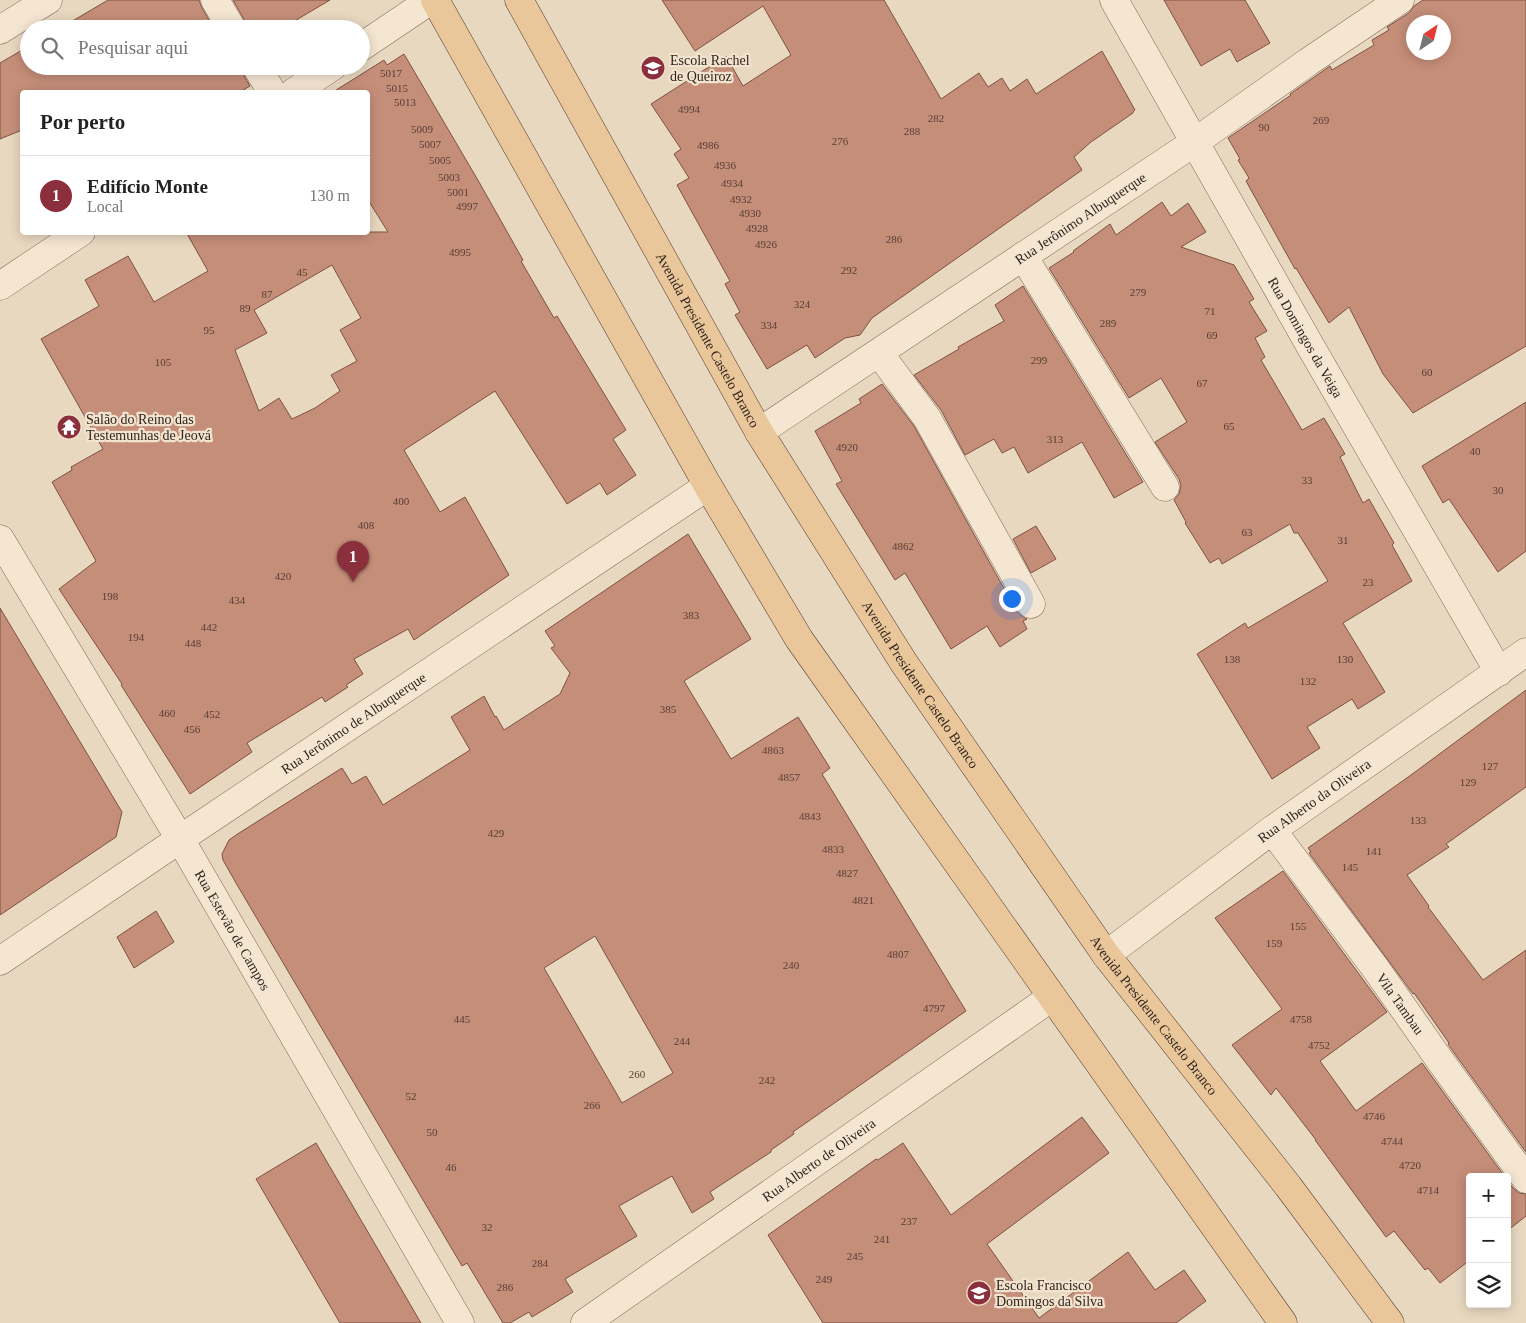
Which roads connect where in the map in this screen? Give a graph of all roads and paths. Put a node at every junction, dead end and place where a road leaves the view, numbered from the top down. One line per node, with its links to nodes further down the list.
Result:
1 (48, 0): 8 (street)
2 (215, 0): 7 (street)
3 (433, 0): 9 (street); 20 (main road)
4 (519, 0): 19 (main road, Avenida Presidente Castelo Branco)
5 (1114, 0): 14 (street, Rua Domingos da Veiga)
6 (1400, 0): 14 (street, Rua Jerônimo Albuquerque)
7 (227, 20)
8 (0, 30)
9 (370, 41)
10 (262, 75): 12 (street)
11 (320, 75): 13 (street)
12 (271, 90)
13 (297, 90)
14 (1195, 142): 16 (street, Rua Jerônimo Albuquerque); 25 (street, Rua Domingos da Veiga)
15 (76, 235): 17 (street)
16 (1023, 256): 18 (street, Rua Jerônimo Albuquerque); 21 (street)
17 (0, 286)
18 (879, 353): 19 (street, Rua Jerônimo Albuquerque); 23 (street)
19 (759, 432): 28 (main road, Avenida Presidente Castelo Branco)
20 (708, 486): 27 (street, Rua Jerônimo de Albuquerque); 30 (main road)
21 (1165, 487)
22 (0, 540): 27 (street, Rua Estevão de Campos)
23 (1031, 604)
24 (1526, 652): 25 (street, Rua Alberto da Oliveira)
25 (1499, 672): 26 (street, Rua Alberto da Oliveira)
26 (1272, 830): 28 (street, Rua Alberto da Oliveira); 31 (street, Vila Tambau)
27 (180, 839): 29 (street, Rua Jerônimo de Albuquerque); 32 (street, Rua Estevão de Campos)
28 (1106, 955): 35 (main road, Avenida Presidente Castelo Branco)
29 (0, 961)
30 (1052, 997): 33 (street, Rua Alberto de Oliveira); 34 (main road)
31 (1526, 1179)
32 (460, 1323)
33 (585, 1323)
34 (1283, 1323)
35 (1390, 1323)

